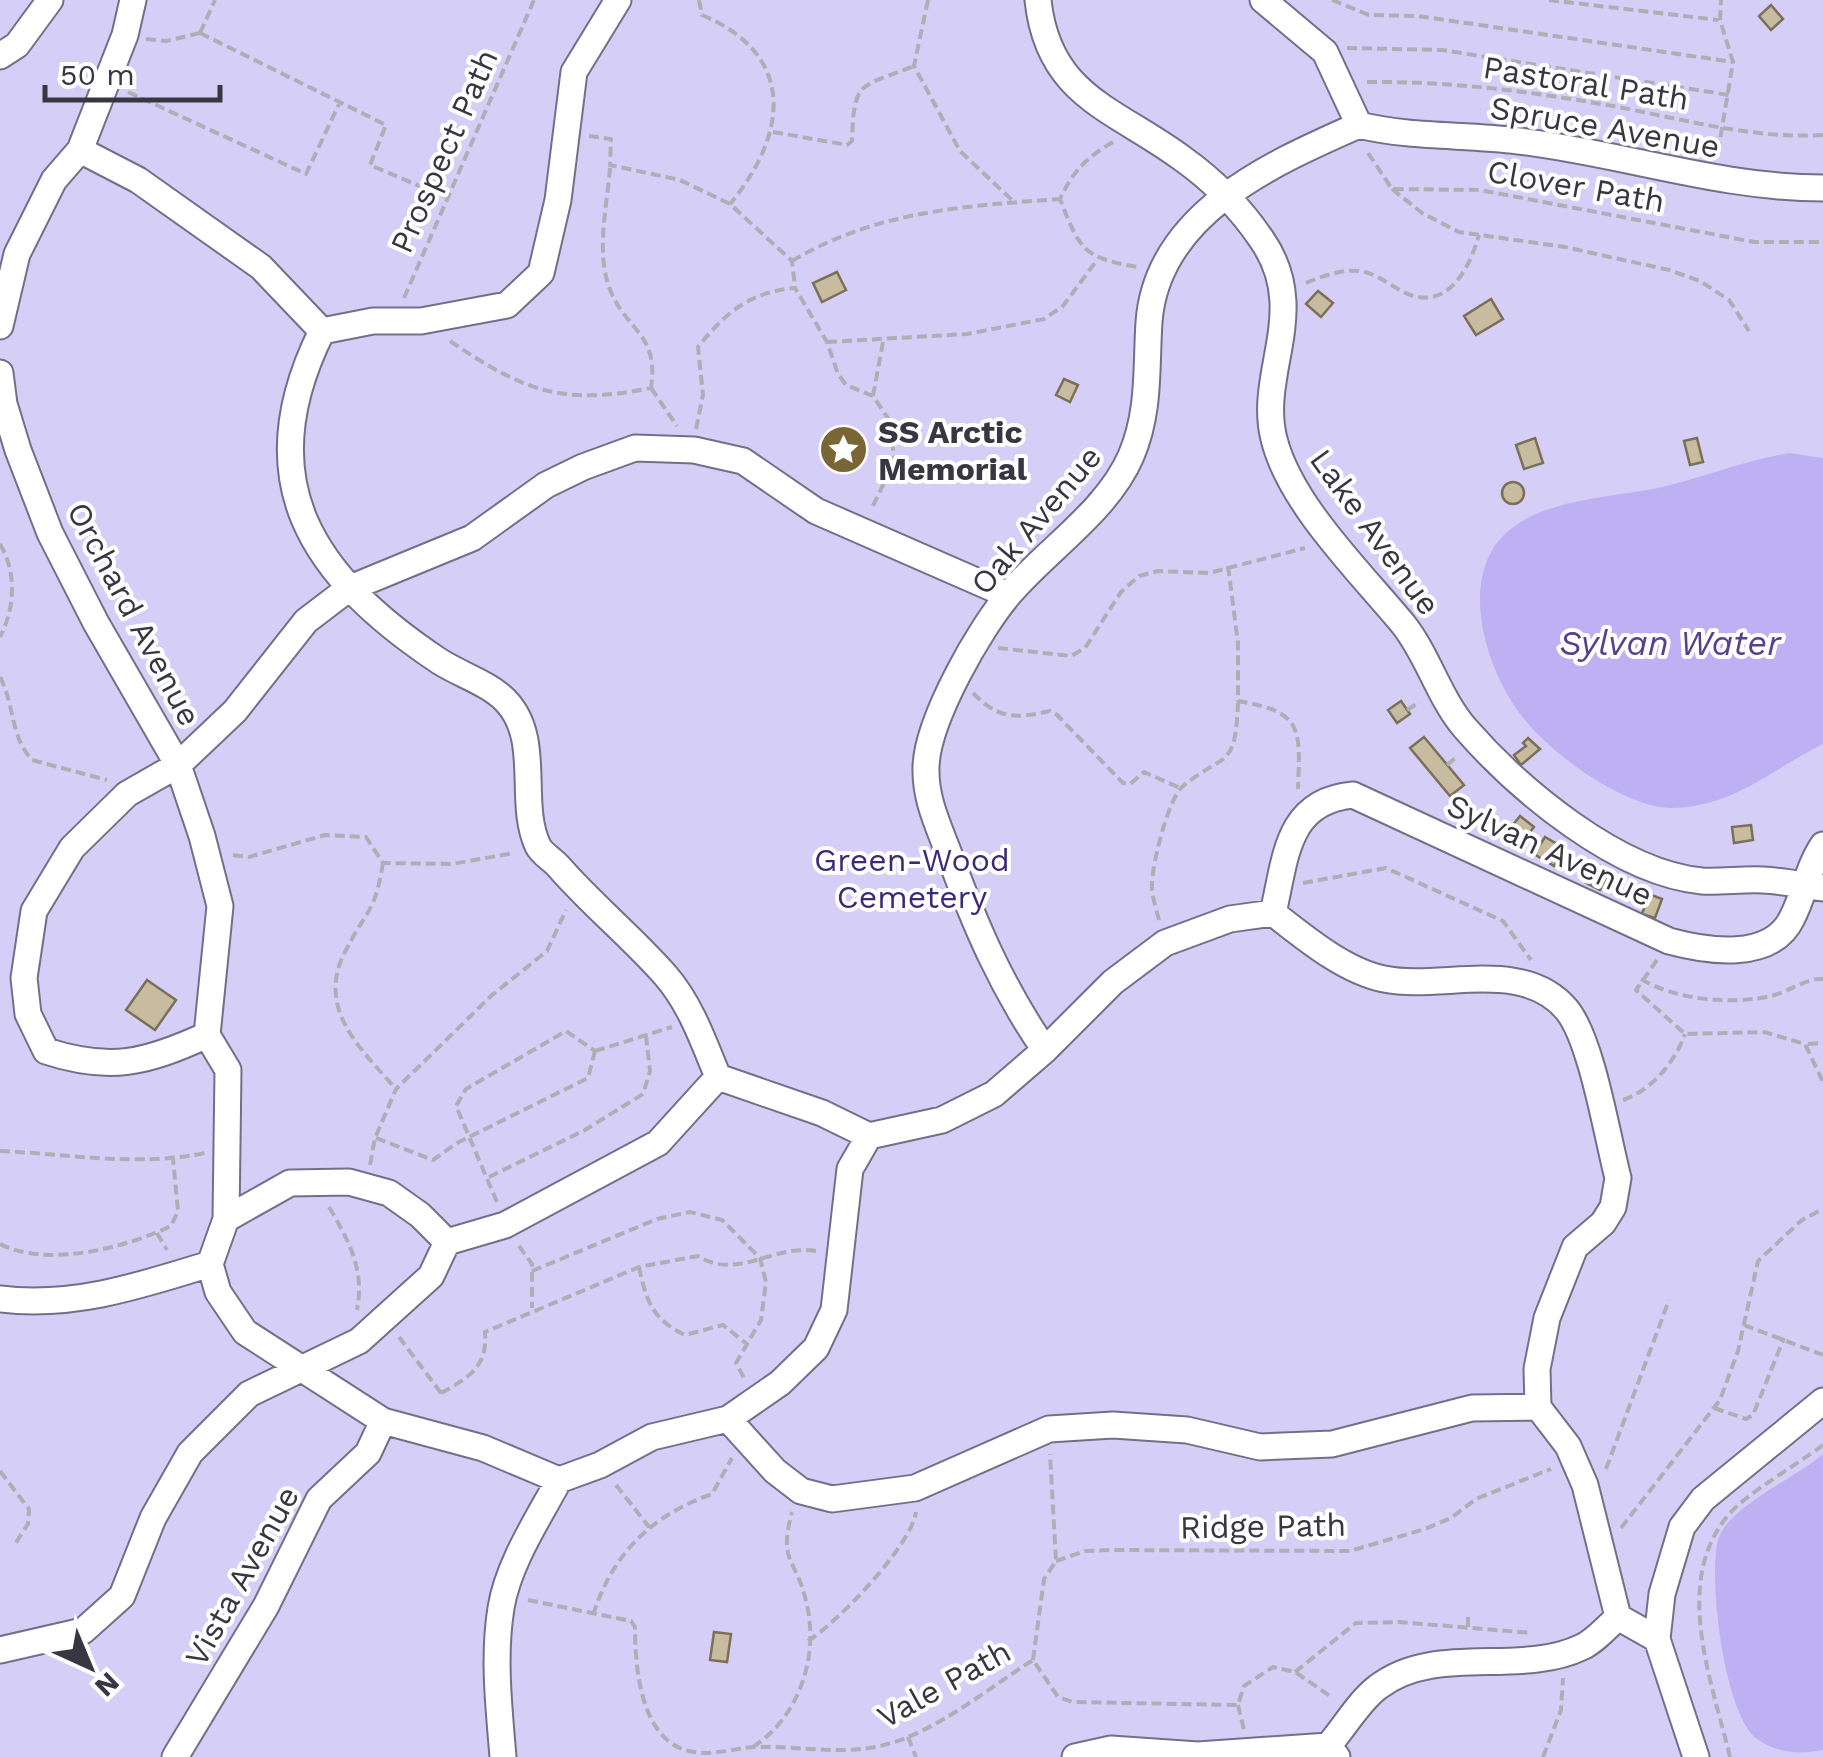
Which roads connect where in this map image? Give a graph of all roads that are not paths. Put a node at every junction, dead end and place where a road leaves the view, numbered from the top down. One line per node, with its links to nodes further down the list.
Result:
1 (50, 0): 6 (lane)
2 (133, 0): 8 (lane)
3 (618, 0): 12 (lane)
4 (1038, 0): 10 (lane, Lake Avenue)
5 (1263, 0): 7 (lane)
6 (0, 56)
7 (1359, 125): 9 (lane, Spruce Avenue); 10 (lane, Oak Avenue)
8 (80, 150): 11 (lane); 12 (lane)
9 (1823, 188)
10 (1225, 194): 15 (lane, Oak Avenue); 18 (lane, Lake Avenue)
11 (0, 326)
12 (322, 330): 14 (lane)
13 (0, 373): 16 (lane, Orchard Avenue)
14 (348, 590): 15 (lane, Orchard Avenue); 16 (lane, Orchard Avenue); 22 (lane)
15 (1008, 595): 21 (lane, Oak Avenue)
16 (178, 765): 20 (lane); 20 (lane)
17 (1823, 845): 18 (lane, Sylvan Avenue)
18 (1814, 887): 19 (lane, Sylvan Avenue)
19 (1276, 901): 21 (lane); 30 (lane)
20 (206, 1035): 24 (lane)
21 (1045, 1050): 23 (lane)
22 (718, 1077): 23 (lane); 25 (lane)
23 (870, 1136): 31 (lane)
24 (226, 1219): 25 (lane); 26 (lane)
25 (447, 1242): 28 (lane)
26 (210, 1264): 27 (lane); 28 (lane)
27 (0, 1299)
28 (301, 1368): 32 (lane); 36 (lane)
29 (1823, 1401): 35 (lane)
30 (1538, 1407): 31 (lane); 34 (lane)
31 (728, 1420): 33 (lane)
32 (382, 1421): 33 (lane); 38 (lane, Vista Avenue)
33 (559, 1480): 39 (lane)
34 (1618, 1617): 35 (lane); 37 (lane)
35 (1656, 1639): 41 (lane)
36 (0, 1650)
37 (1332, 1751): 40 (lane)
38 (175, 1757)
39 (503, 1757)
40 (1075, 1757)
41 (1696, 1757)

